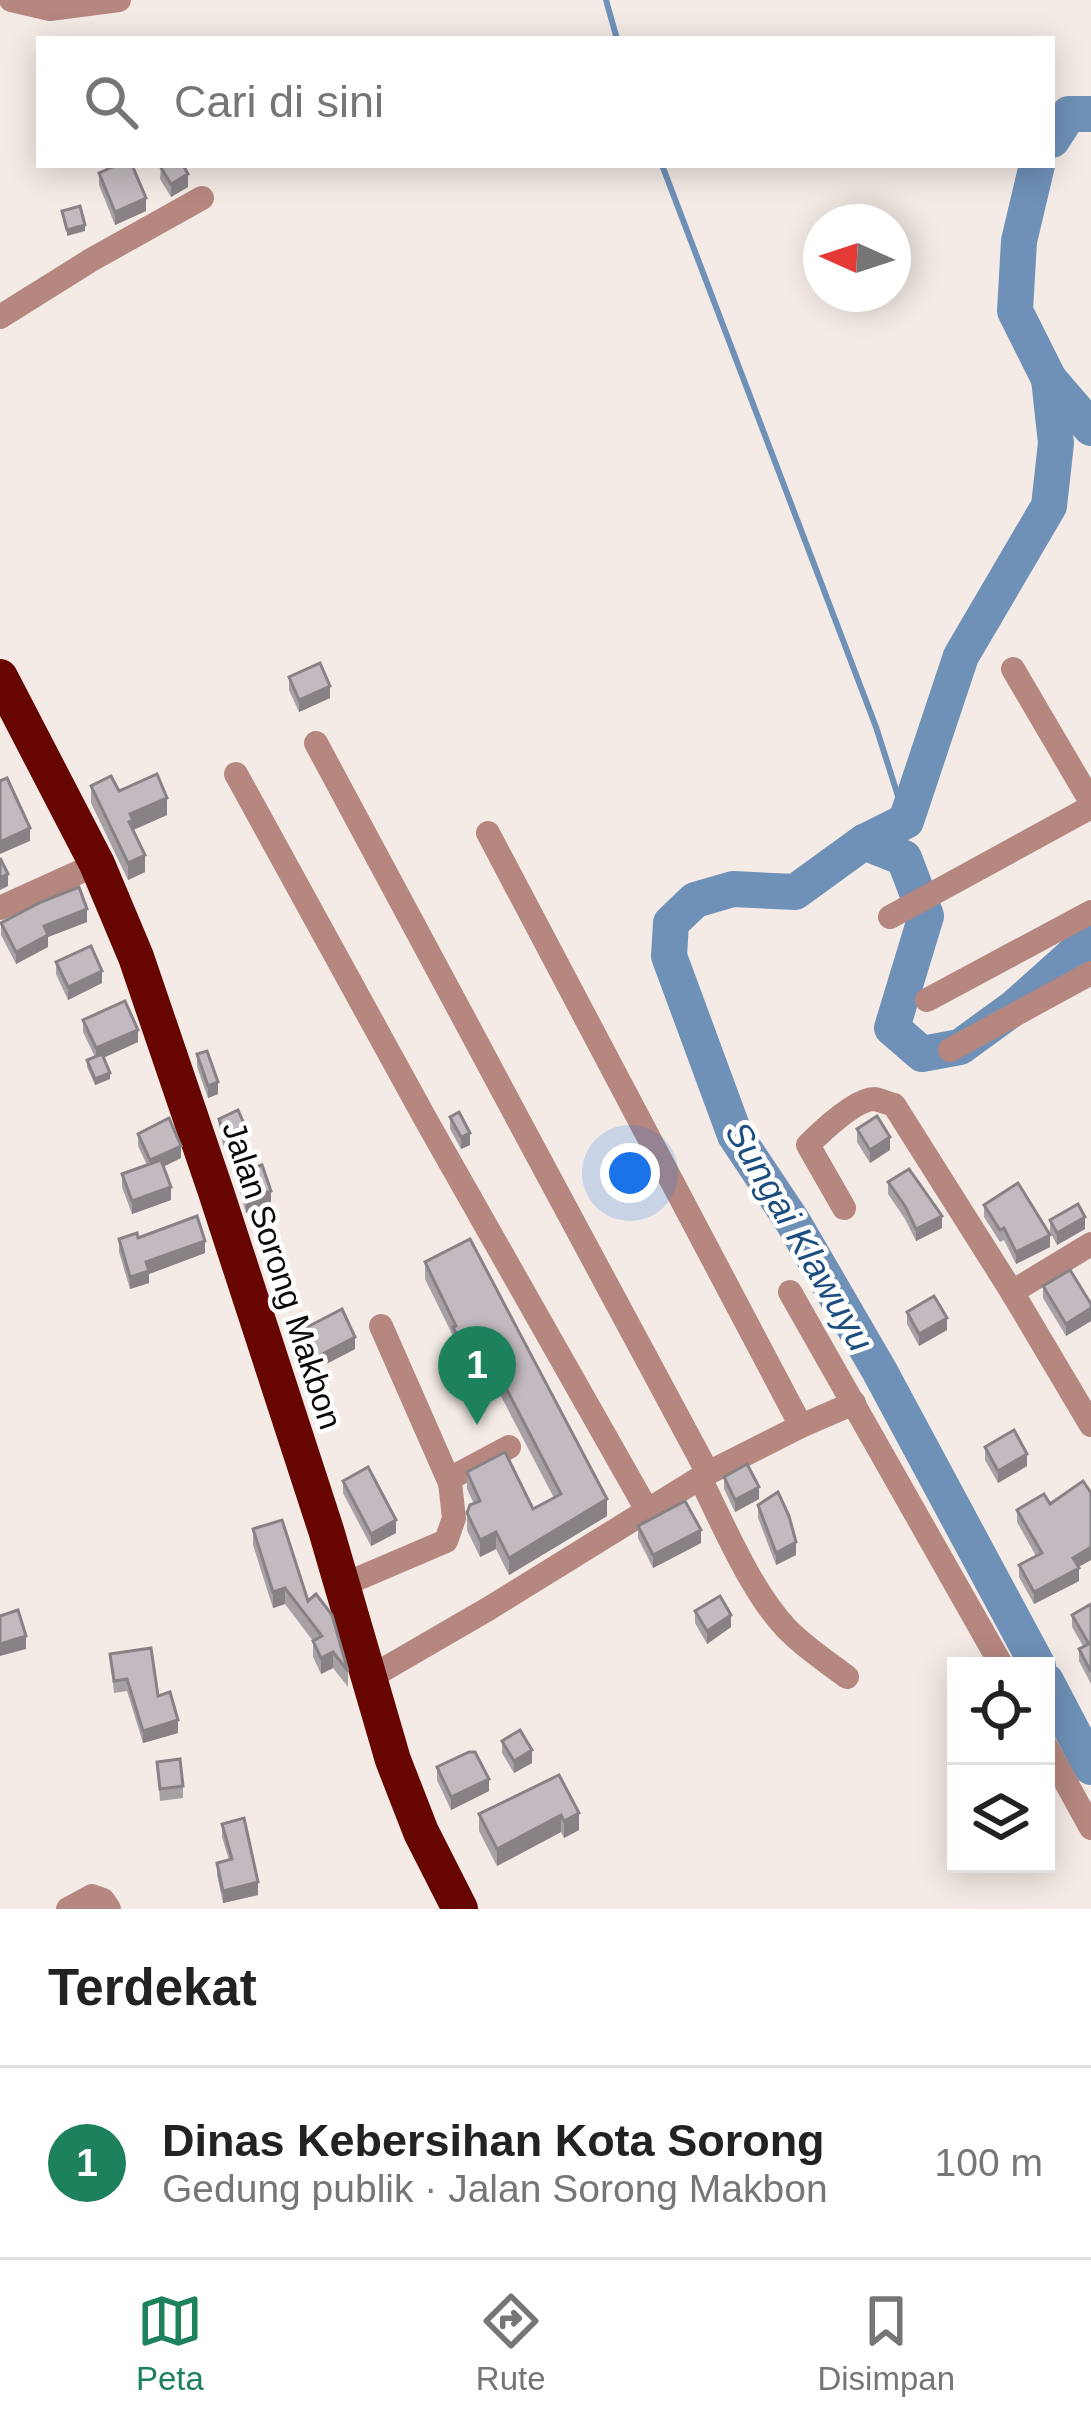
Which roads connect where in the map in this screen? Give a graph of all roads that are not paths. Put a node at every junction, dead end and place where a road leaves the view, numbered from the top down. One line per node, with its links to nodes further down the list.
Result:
1 (11, 0): 2 (street)
2 (119, 0)
3 (202, 198): 4 (street)
4 (0, 317)
5 (1013, 669): 9 (street)
6 (0, 677): 11 (highway, Jalan Sorong Makbon)
7 (316, 743): 27 (street)
8 (236, 774): 29 (street)
9 (1091, 804): 14 (street)
10 (488, 833): 25 (street)
11 (97, 863): 12 (street); 30 (highway, Jalan Sorong Makbon)
12 (0, 908)
13 (1091, 913): 16 (street)
14 (890, 917)
15 (1091, 973): 17 (street)
16 (927, 1000)
17 (950, 1050)
18 (844, 1208): 21 (street)
19 (1091, 1244): 21 (street)
20 (790, 1292): 23 (street)
21 (1012, 1292): 24 (street)
22 (381, 1326): 28 (street)
23 (854, 1403): 25 (street); 31 (street)
24 (1091, 1425)
25 (801, 1426): 27 (street)
26 (509, 1447): 28 (street)
27 (704, 1475): 29 (street); 32 (street)
28 (449, 1478): 30 (street)
29 (647, 1510): 33 (street)
30 (343, 1586): 33 (highway, Jalan Sorong Makbon)
31 (997, 1657)
32 (847, 1676)
33 (369, 1678): 38 (highway, Jalan Sorong Makbon)
34 (1055, 1762): 35 (street)
35 (1091, 1828)
36 (68, 1909): 37 (street)
37 (109, 1909)
38 (460, 1909)

